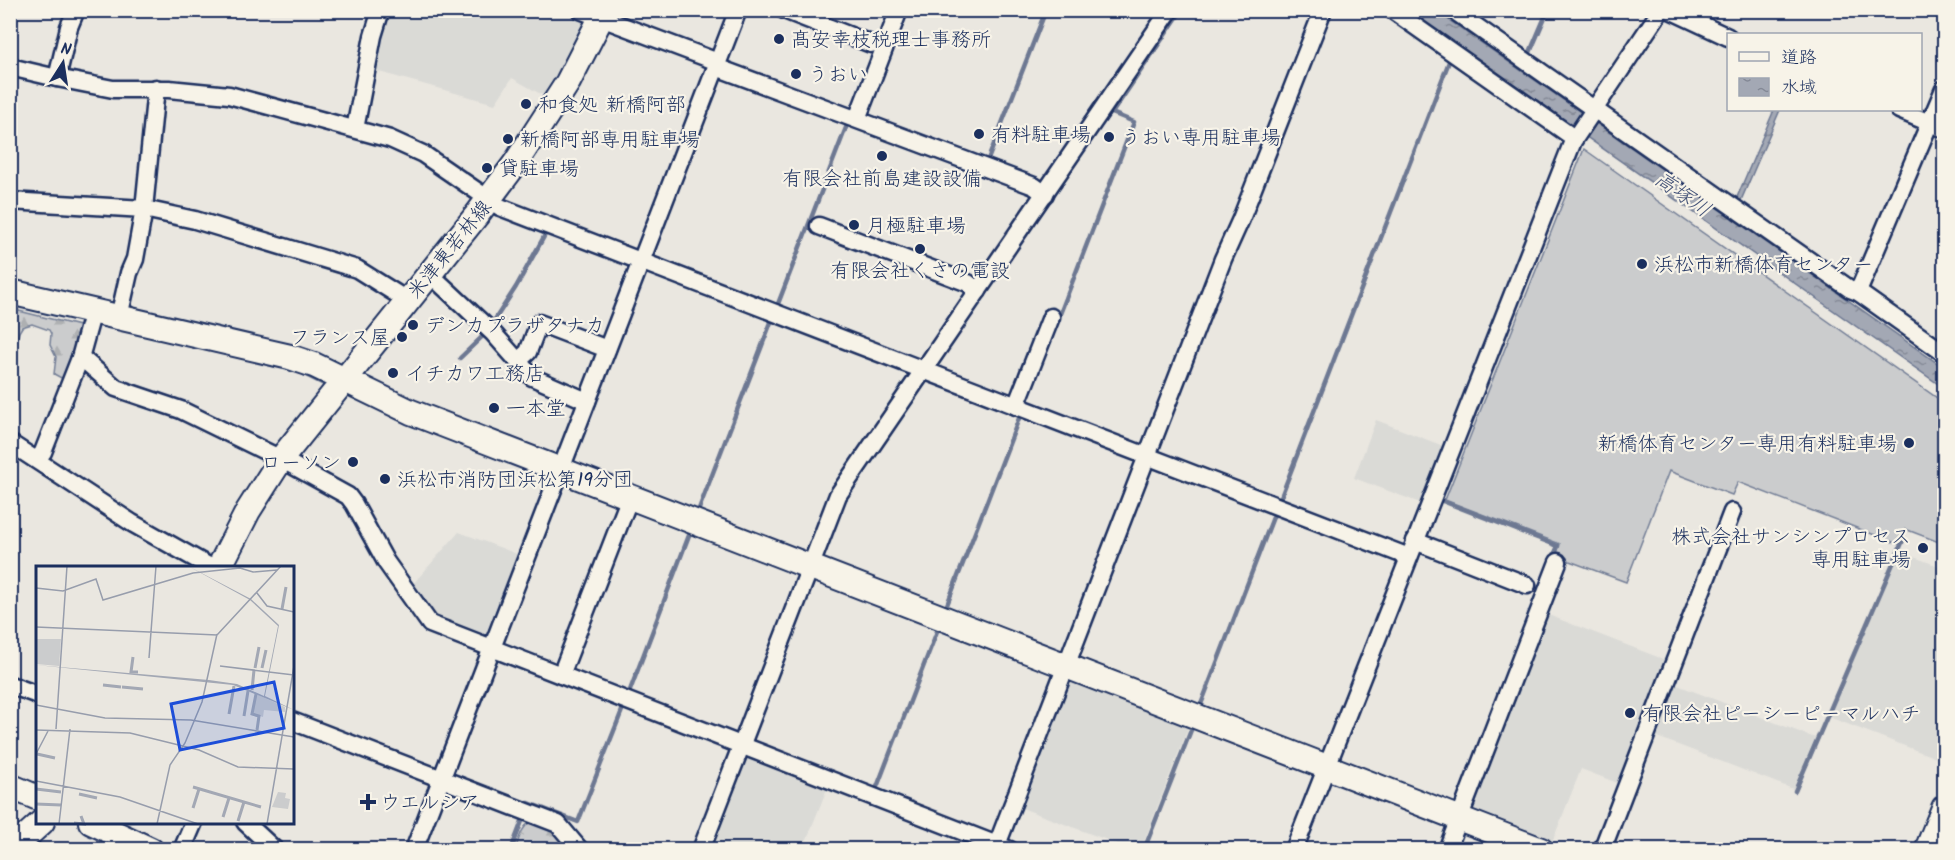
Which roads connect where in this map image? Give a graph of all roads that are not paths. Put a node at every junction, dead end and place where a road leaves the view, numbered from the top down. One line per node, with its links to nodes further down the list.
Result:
1 (76, 10): 17 (street)
2 (381, 10): 24 (street)
3 (738, 10): 15 (street)
4 (784, 10): 14 (street)
5 (899, 10): 22 (street)
6 (1323, 10): 49 (street)
7 (1392, 10): 25 (street)
8 (1453, 10): 21 (street)
9 (1661, 10): 21 (street)
10 (1670, 10): 13 (street)
11 (1167, 12): 26 (street)
12 (596, 13): 15 (street); 27 (street, 米津東若林線)
13 (1727, 37)
14 (871, 44)
15 (717, 64): 22 (street); 31 (street)
16 (10, 67): 17 (street)
17 (57, 78): 18 (street)
18 (156, 88): 24 (street); 29 (street)
19 (1944, 89): 23 (street)
20 (1901, 111): 23 (street)
21 (1593, 112): 25 (street); 35 (street)
22 (857, 119): 26 (street)
23 (1937, 126): 35 (street)
24 (355, 129): 27 (street)
25 (1575, 137): 55 (street)
26 (1045, 194): 33 (street)
27 (489, 200): 31 (street); 32 (street, 米津東若林線)
28 (10, 201): 29 (street)
29 (144, 208): 36 (street); 38 (street)
30 (819, 226): 33 (street)
31 (641, 261): 40 (street); 44 (street)
32 (430, 274): 36 (street, 米津東若林線); 43 (street)
33 (978, 291): 44 (street)
34 (10, 292): 37 (street)
35 (1857, 292): 41 (street)
36 (408, 301): 45 (street, 米津東若林線)
37 (93, 311): 38 (street); 42 (street)
38 (119, 317): 45 (street)
39 (1051, 317): 47 (street)
40 (607, 349): 43 (street); 46 (street)
41 (1944, 353)
42 (80, 358): 50 (street); 51 (street)
43 (518, 361): 46 (street)
44 (924, 370): 47 (street); 59 (street)
45 (344, 381): 50 (street, 米津東若林線); 52 (street)
46 (587, 401): 52 (street)
47 (1016, 406): 49 (street)
48 (10, 443): 51 (street)
49 (1147, 456): 55 (street); 62 (street)
50 (281, 459): 58 (street, 米津東若林線); 61 (street)
51 (37, 460): 57 (street)
52 (561, 470): 53 (street); 61 (street)
53 (630, 497): 59 (street); 63 (street)
54 (1732, 512): 89 (street)
55 (1412, 549): 60 (street); 68 (street)
56 (1558, 562): 73 (street)
57 (210, 566)
58 (220, 566)
59 (810, 567): 62 (street); 67 (street)
60 (1518, 576)
61 (492, 648): 63 (street); 69 (street)
62 (1066, 666): 68 (street); 78 (street)
63 (561, 675): 67 (street)
64 (10, 685): 65 (street)
65 (36, 694)
66 (294, 721): 69 (street)
67 (742, 745): 78 (street); 85 (street)
68 (1326, 766): 73 (street); 86 (street)
69 (442, 779): 83 (street); 84 (street)
70 (10, 786): 71 (street)
71 (36, 797)
72 (1944, 808): 90 (street)
73 (1459, 818): 87 (street); 88 (street)
74 (40, 824): 79 (street)
75 (95, 824): 80 (street)
76 (193, 824): 81 (street)
77 (247, 824): 82 (street)
78 (1001, 848)
79 (11, 849)
80 (151, 849)
81 (182, 849)
82 (274, 849)
83 (414, 849)
84 (580, 849)
85 (701, 849)
86 (1294, 849)
87 (1447, 849)
88 (1541, 849)
89 (1602, 849)
90 (1927, 849)

